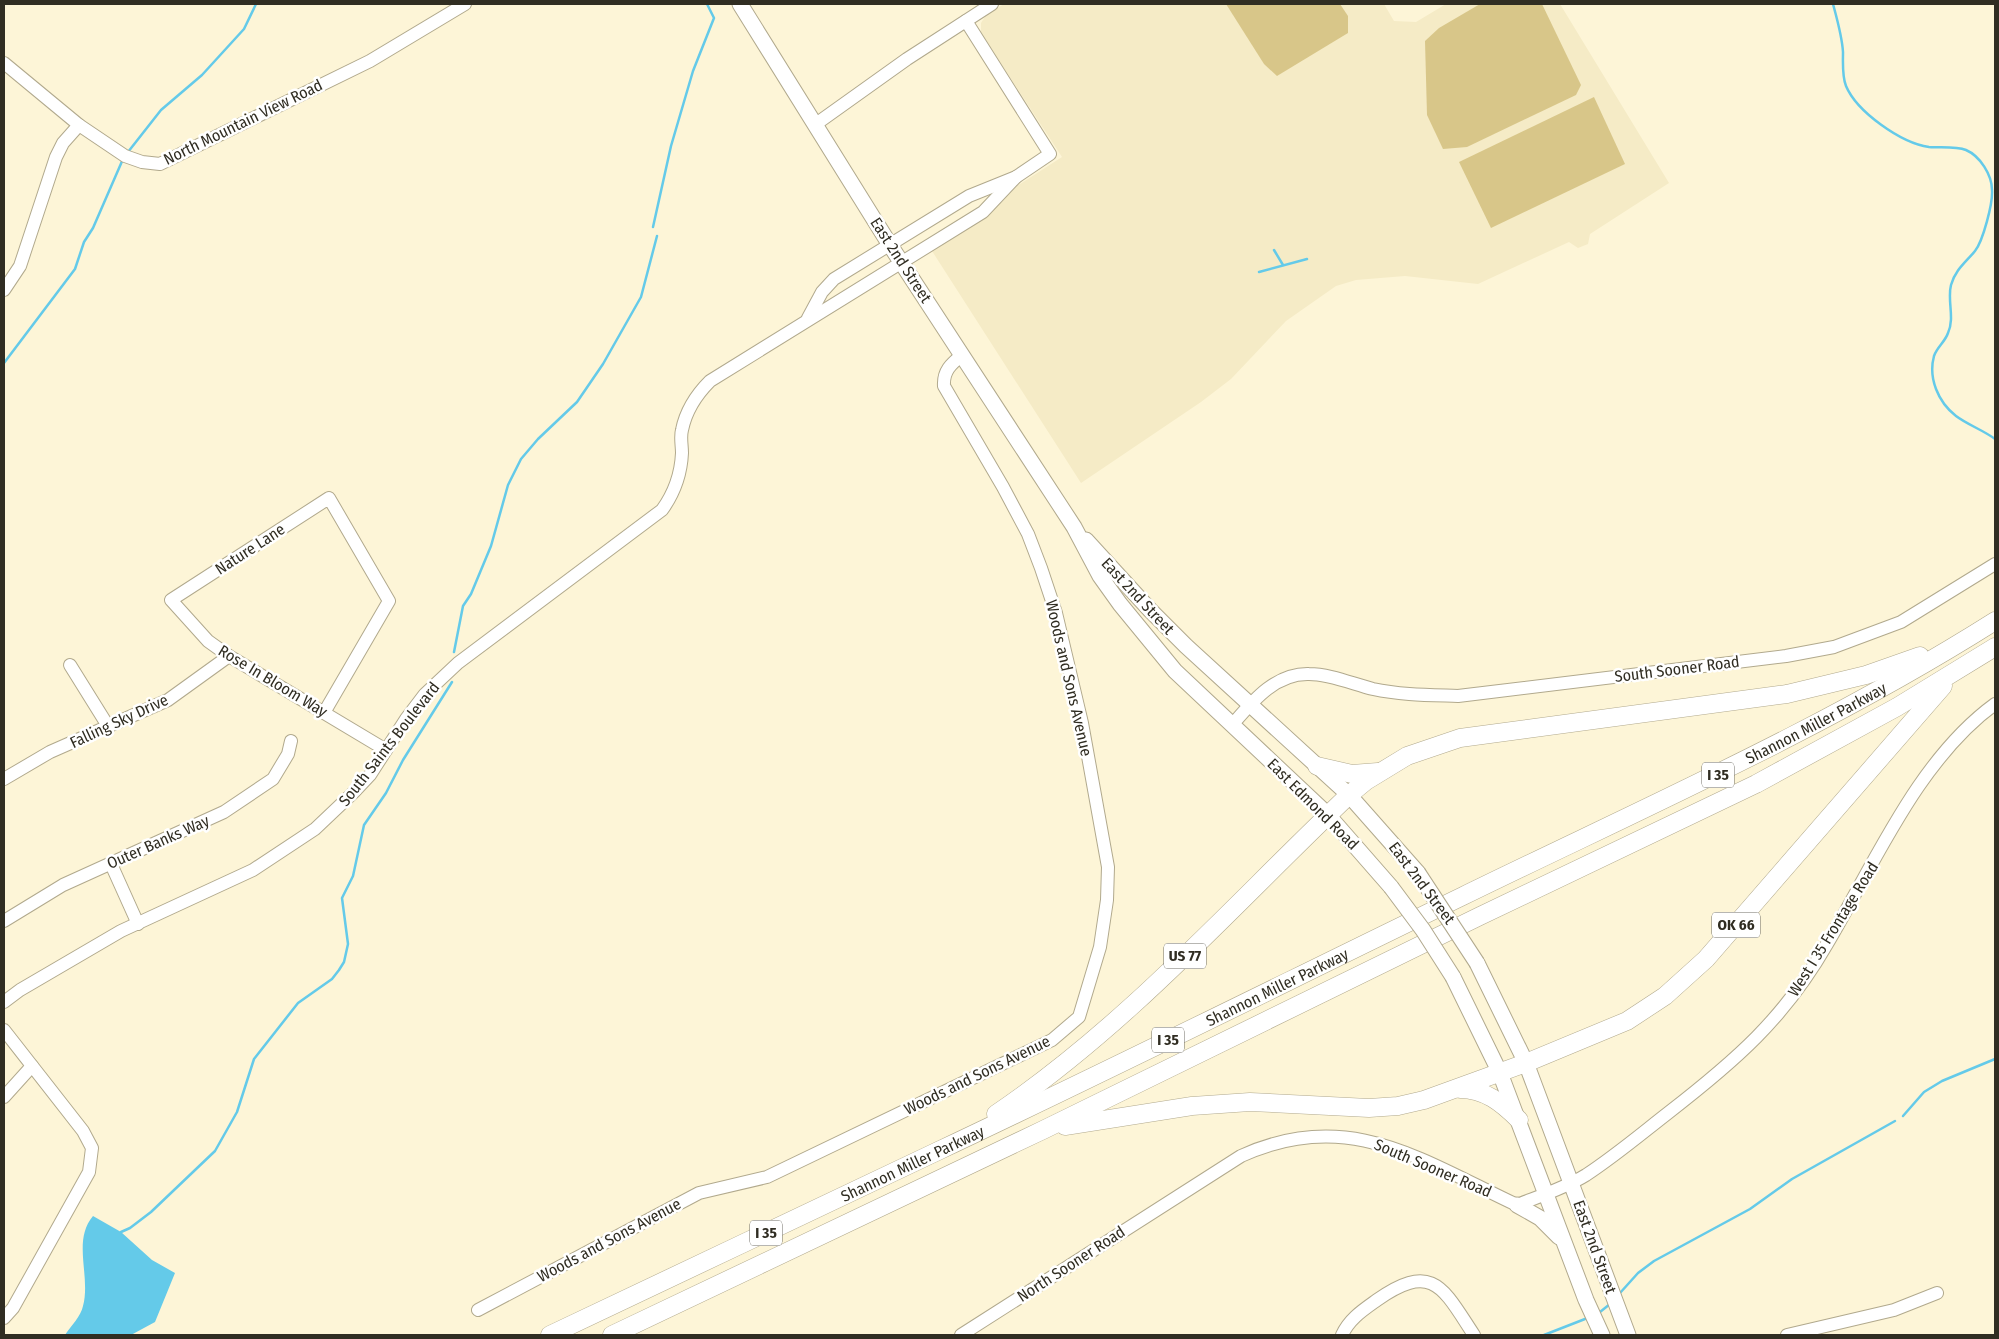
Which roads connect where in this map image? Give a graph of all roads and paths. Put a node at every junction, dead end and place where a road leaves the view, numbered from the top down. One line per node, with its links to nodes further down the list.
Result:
1 (464, 4): 7 (street, North Mountain View Road)
2 (740, 4): 6 (main road, East 2nd Street)
3 (992, 4): 4 (street)
4 (966, 21): 6 (street); 8 (street, South Saints Boulevard)
5 (4, 63): 7 (street, North Mountain View Road)
6 (816, 124): 9 (main road, East 2nd Street)
7 (80, 125): 11 (street)
8 (1016, 177): 9 (street, South Saints Boulevard); 10 (street, South Saints Boulevard)
9 (890, 244): 10 (main road, East 2nd Street); 12 (street, South Saints Boulevard)
10 (902, 262): 12 (street, South Saints Boulevard); 13 (main road, East 2nd Street)
11 (4, 290)
12 (808, 318): 29 (street, South Saints Boulevard)
13 (962, 355): 14 (main road, East 2nd Street); 55 (street, Woods and Sons Avenue)
14 (1074, 527): 23 (main road, East 2nd Street); 26 (main road, East 2nd Street)
15 (1995, 564): 23 (street, South Sooner Road)
16 (171, 600): 20 (street, Rose In Bloom Way); 25 (street, Nature Lane)
17 (1995, 621): 18 (highway, Shannon Miller Parkway / I 35)
18 (1961, 642): 31 (highway); 48 (highway, Shannon Miller Parkway / I 35)
19 (1995, 647): 22 (highway, Shannon Miller Parkway / I 35)
20 (229, 656): 25 (street, Rose In Bloom Way); 27 (street, Falling Sky Drive)
21 (70, 665): 27 (street)
22 (1953, 674): 41 (highway, OK 66); 47 (highway, Shannon Miller Parkway / I 35)
23 (1250, 704): 26 (street, South Sooner Road); 30 (main road, East 2nd Street)
24 (1995, 704): 49 (street, West I 35 Frontage Road)
25 (325, 711): 29 (street, Rose In Bloom Way)
26 (1232, 725): 34 (main road, East Edmond Road)
27 (108, 726): 32 (street, Falling Sky Drive)
28 (291, 741): 35 (street, Outer Banks Way)
29 (386, 750): 38 (street, South Saints Boulevard)
30 (1316, 766): 31 (highway); 33 (main road, East 2nd Street)
31 (1381, 771): 33 (highway)
32 (4, 779)
33 (1349, 795): 34 (highway, US 77); 41 (main road, East 2nd Street, bridge)
34 (1328, 815): 36 (main road, East Edmond Road); 48 (highway, US 77)
35 (110, 864): 37 (street, Outer Banks Way); 38 (street)
36 (1391, 887): 43 (main road, East 2nd Street, bridge)
37 (4, 921)
38 (138, 924): 39 (street, South Saints Boulevard)
39 (4, 1002)
40 (4, 1030): 42 (street)
41 (1526, 1063): 43 (highway, OK 66); 49 (main road, East 2nd Street)
42 (32, 1066): 45 (street); 56 (street)
43 (1500, 1073): 44 (highway); 46 (main road, East 2nd Street)
44 (1457, 1090): 46 (highway); 47 (highway)
45 (4, 1097)
46 (1519, 1120): 51 (main road, East 2nd Street)
47 (1043, 1130): 58 (highway, Shannon Miller Parkway / I 35)
48 (941, 1150): 57 (highway, Shannon Miller Parkway / I 35)
49 (1571, 1183): 51 (street, West I 35 Frontage Road); 63 (main road, East 2nd Street)
50 (1181, 1193): 52 (street, South Sooner Road); 59 (street, North Sooner Road)
51 (1546, 1194): 52 (street); 53 (main road, East 2nd Street)
52 (1517, 1205): 53 (main road)
53 (1564, 1241): 62 (main road, East 2nd Street)
54 (1938, 1293): 64 (street)
55 (478, 1310)
56 (4, 1318)
57 (550, 1335)
58 (612, 1335)
59 (961, 1335)
60 (1342, 1335): 61 (street)
61 (1474, 1335)
62 (1602, 1335)
63 (1628, 1335)
64 (1787, 1335)

